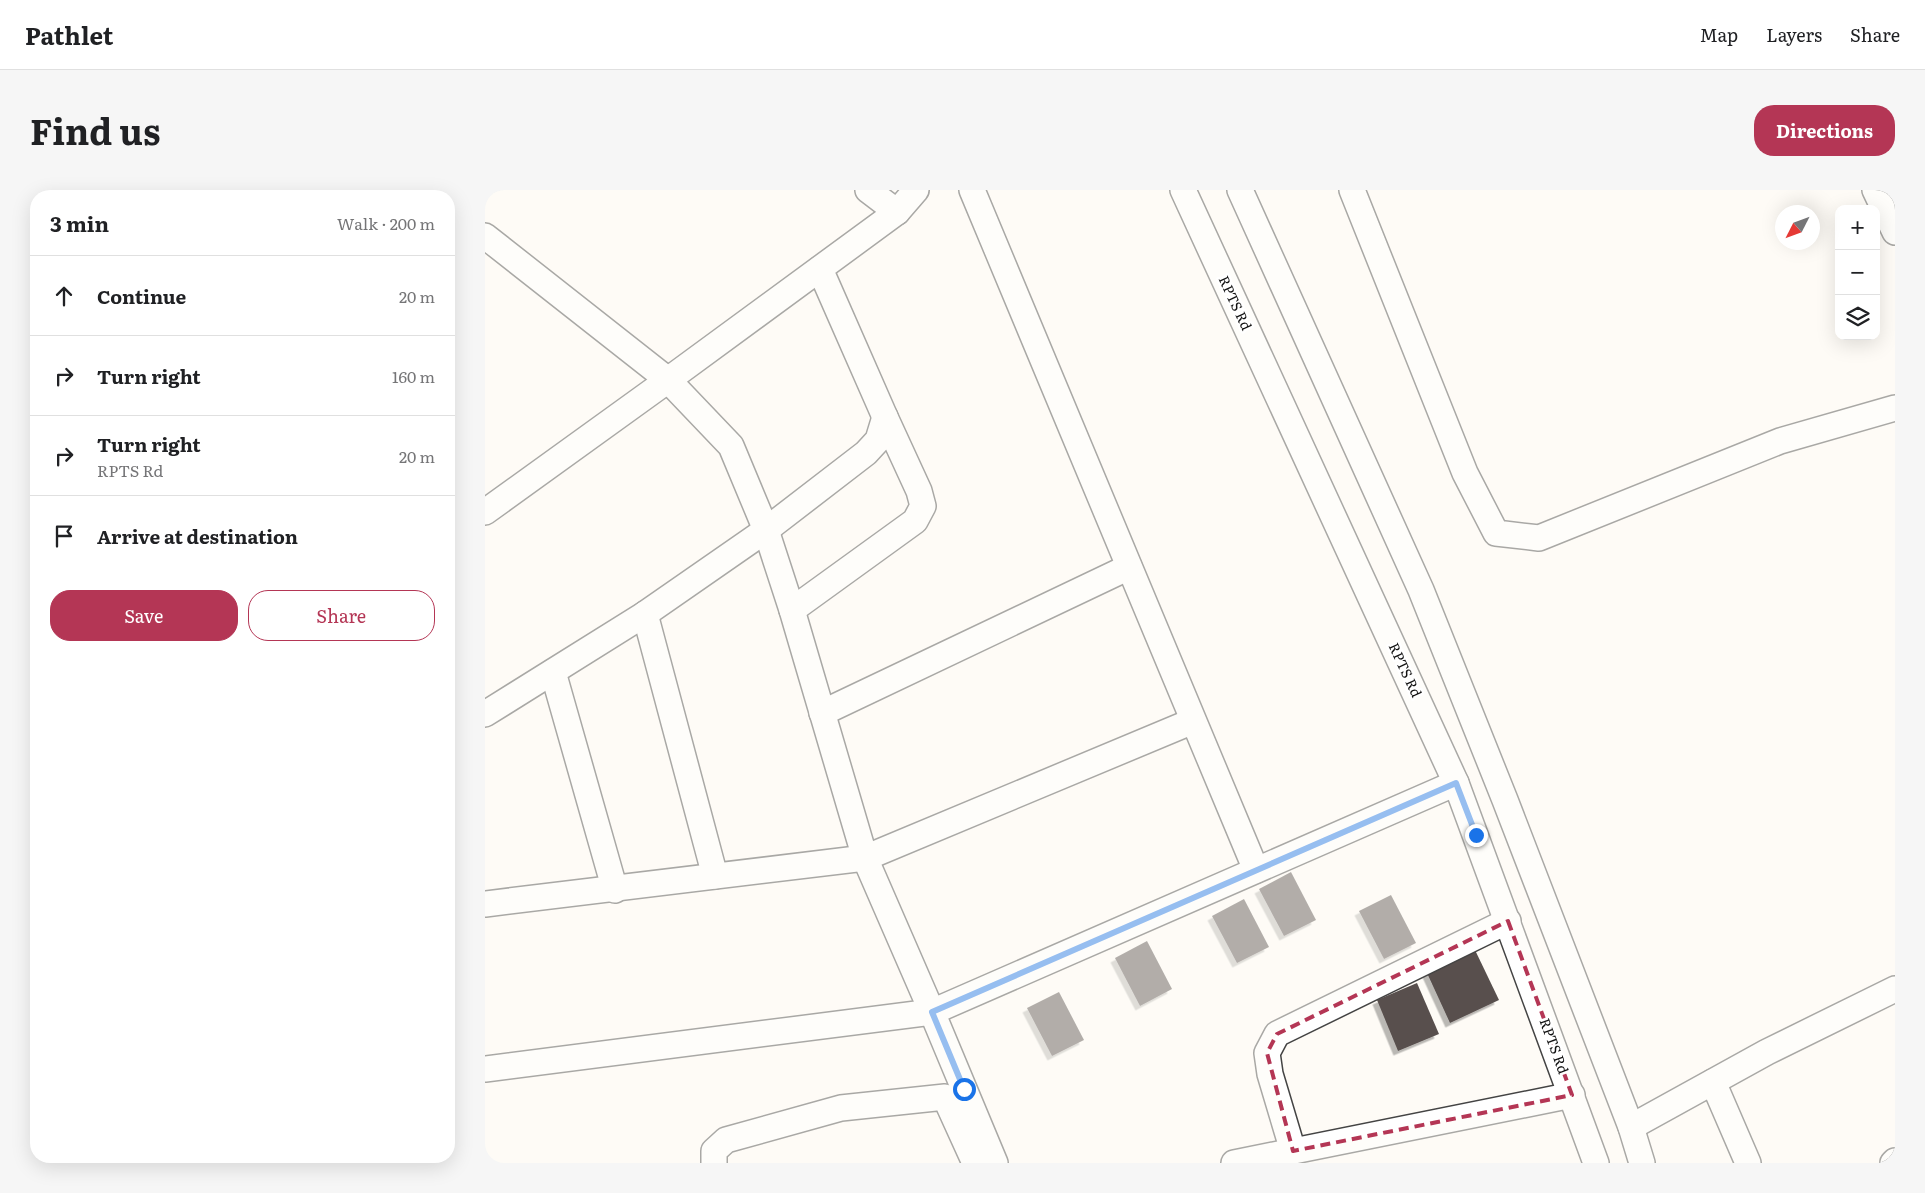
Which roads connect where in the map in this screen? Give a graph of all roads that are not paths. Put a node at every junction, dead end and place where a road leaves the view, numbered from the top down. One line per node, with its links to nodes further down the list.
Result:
1 (868, 190): 8 (street)
2 (916, 190): 8 (street)
3 (971, 190): 17 (street)
4 (1183, 190): 24 (street, RPTS Rd)
5 (1240, 190): 38 (street)
6 (1352, 190): 13 (street)
7 (1875, 190): 9 (street)
8 (897, 212): 11 (street)
9 (1895, 232)
10 (485, 236): 12 (street)
11 (820, 269): 12 (street); 14 (street)
12 (669, 380): 15 (street); 16 (street)
13 (1895, 408)
14 (885, 417): 16 (street); 18 (street)
15 (485, 512)
16 (766, 530): 18 (street); 19 (street)
17 (1129, 567): 21 (street); 23 (street)
18 (792, 610): 21 (street)
19 (645, 614): 20 (street); 27 (street)
20 (553, 672): 22 (street); 28 (street)
21 (822, 713): 25 (street)
22 (485, 714)
23 (1193, 720): 25 (street); 26 (street)
24 (1456, 783): 26 (street); 30 (street, RPTS Rd)
25 (865, 858): 27 (street); 32 (street)
26 (1255, 870): 32 (street)
27 (715, 876): 28 (street)
28 (615, 890): 29 (street)
29 (485, 904)
30 (1507, 921): 35 (street, RPTS Rd); 39 (street)
31 (1895, 989): 34 (street)
32 (932, 1012): 33 (street); 37 (street)
33 (485, 1069)
34 (1713, 1082): 38 (street); 46 (street)
35 (1563, 1097): 36 (street); 44 (street, RPTS Rd)
36 (1514, 1107): 39 (street); 40 (street)
37 (961, 1109): 41 (street); 42 (street); 43 (street)
38 (1631, 1127): 45 (street)
39 (1293, 1151): 40 (street)
40 (1241, 1162)
41 (714, 1163)
42 (975, 1163)
43 (995, 1163)
44 (1596, 1163)
45 (1642, 1163)
46 (1748, 1163)

